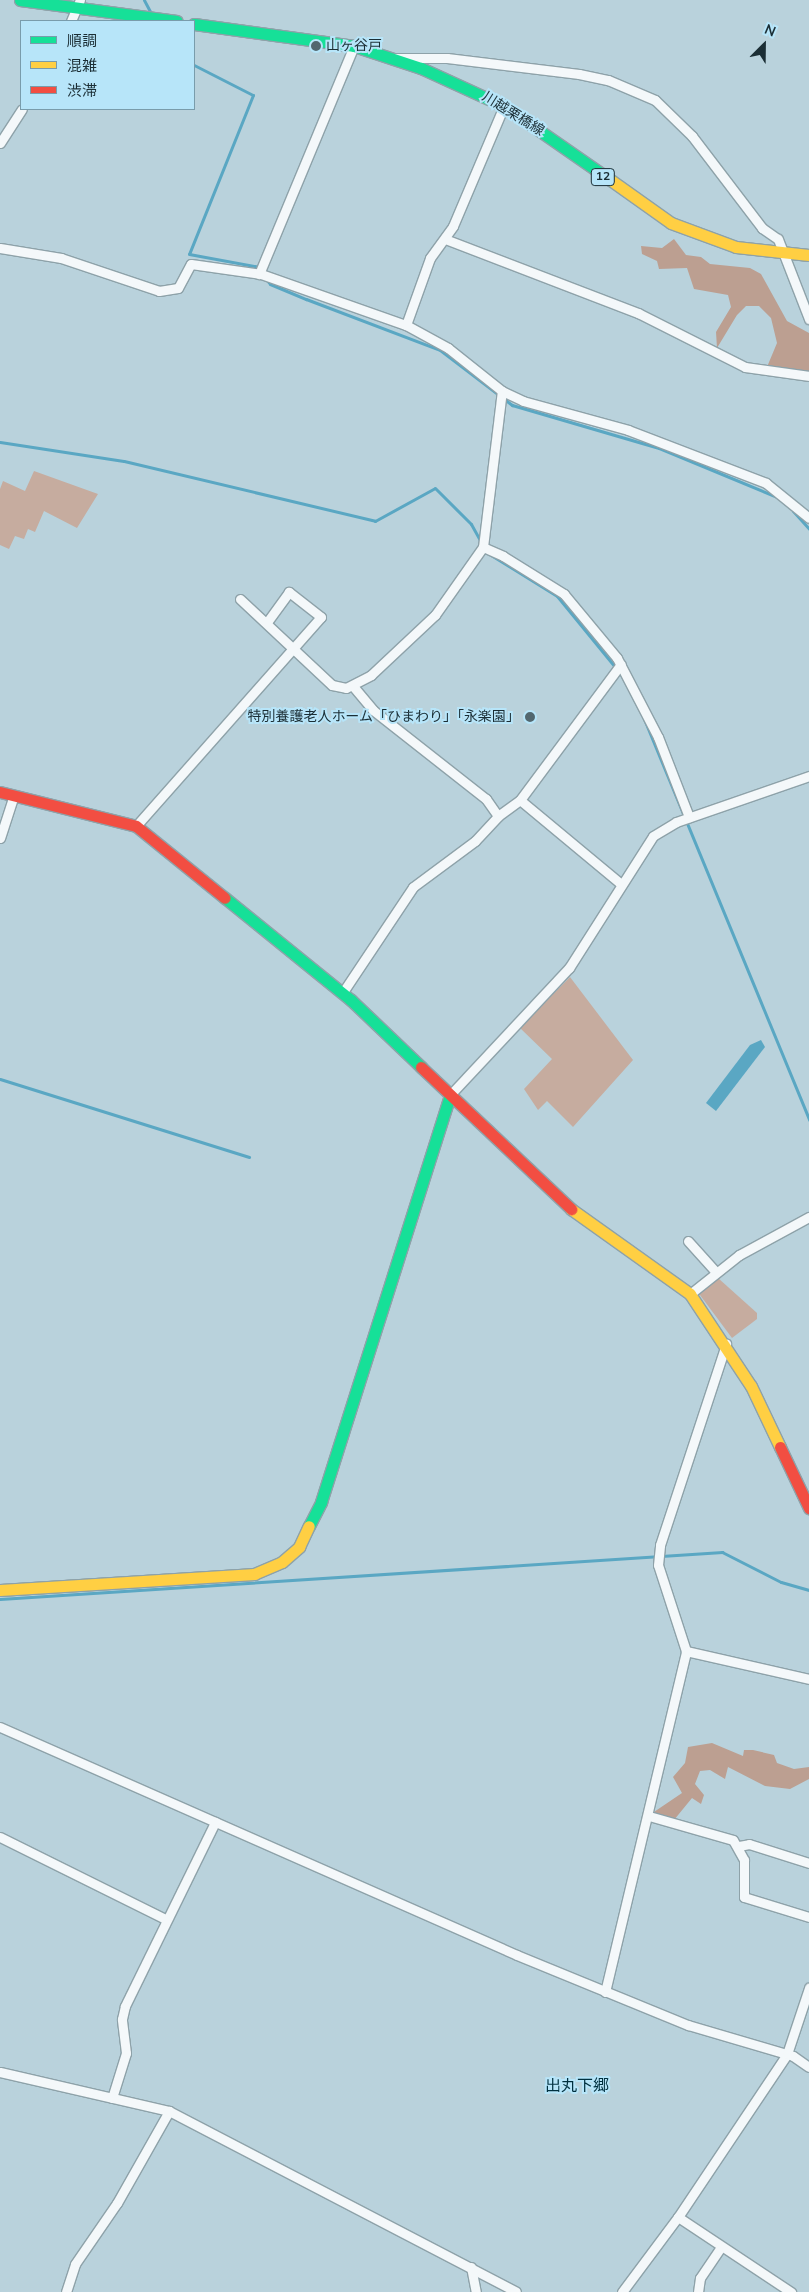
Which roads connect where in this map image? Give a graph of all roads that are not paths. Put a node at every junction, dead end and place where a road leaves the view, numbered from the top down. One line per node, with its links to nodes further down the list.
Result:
1 (20, 0): 2 (street)
2 (78, 4): 3 (street); 4 (street)
3 (71, 20)
4 (171, 20)
5 (195, 24): 6 (street, 川越栗橋線 / 12)
6 (354, 46): 7 (street, 川越栗橋線 / 12); 15 (street)
7 (393, 58): 8 (street, 川越栗橋線 / 12); 13 (street)
8 (504, 106): 11 (street); 13 (street, 川越栗橋線 / 12)
9 (21, 110): 10 (street)
10 (0, 144)
11 (445, 239): 17 (street); 18 (street)
12 (0, 248): 15 (street)
13 (781, 254): 14 (street, 川越栗橋線 / 12); 16 (street)
14 (809, 256)
15 (259, 274): 17 (street)
16 (809, 319)
17 (406, 325): 19 (street)
18 (809, 376)
19 (502, 391): 20 (street); 21 (street)
20 (809, 518)
21 (483, 547): 25 (street); 26 (street)
22 (240, 599): 23 (street)
23 (267, 622): 24 (street); 24 (street)
24 (293, 648): 26 (street); 33 (street)
25 (621, 664): 30 (street); 32 (street)
26 (354, 686): 31 (street)
27 (809, 776): 32 (street)
28 (0, 792): 29 (street)
29 (14, 795): 33 (street); 34 (street)
30 (520, 800): 31 (street); 35 (street)
31 (498, 816): 36 (street)
32 (689, 817): 35 (street)
33 (136, 826): 36 (street)
34 (0, 838)
35 (621, 884): 37 (street)
36 (343, 992): 37 (street)
37 (450, 1095): 41 (street); 44 (street)
38 (809, 1217): 40 (street)
39 (688, 1241): 40 (street)
40 (716, 1272): 41 (street)
41 (690, 1294): 42 (street)
42 (726, 1344): 43 (street); 45 (street)
43 (809, 1508)
44 (0, 1590)
45 (686, 1651): 46 (street); 48 (street)
46 (809, 1679)
47 (0, 1727): 49 (street)
48 (649, 1816): 51 (street); 56 (street)
49 (215, 1822): 54 (street); 56 (street)
50 (0, 1837): 54 (street)
51 (738, 1846): 52 (street); 53 (street)
52 (809, 1862)
53 (809, 1917)
54 (165, 1919): 60 (street)
55 (809, 1988): 57 (street)
56 (605, 1992): 57 (street)
57 (787, 2054): 58 (street); 62 (street)
58 (809, 2067)
59 (0, 2072): 60 (street)
60 (112, 2098): 61 (street)
61 (169, 2111): 64 (street); 65 (street)
62 (678, 2217): 63 (street); 68 (street)
63 (720, 2248): 69 (street); 70 (street)
64 (471, 2267): 66 (street); 67 (street)
65 (66, 2292)
66 (476, 2292)
67 (516, 2292)
68 (622, 2292)
69 (698, 2292)
70 (791, 2292)

